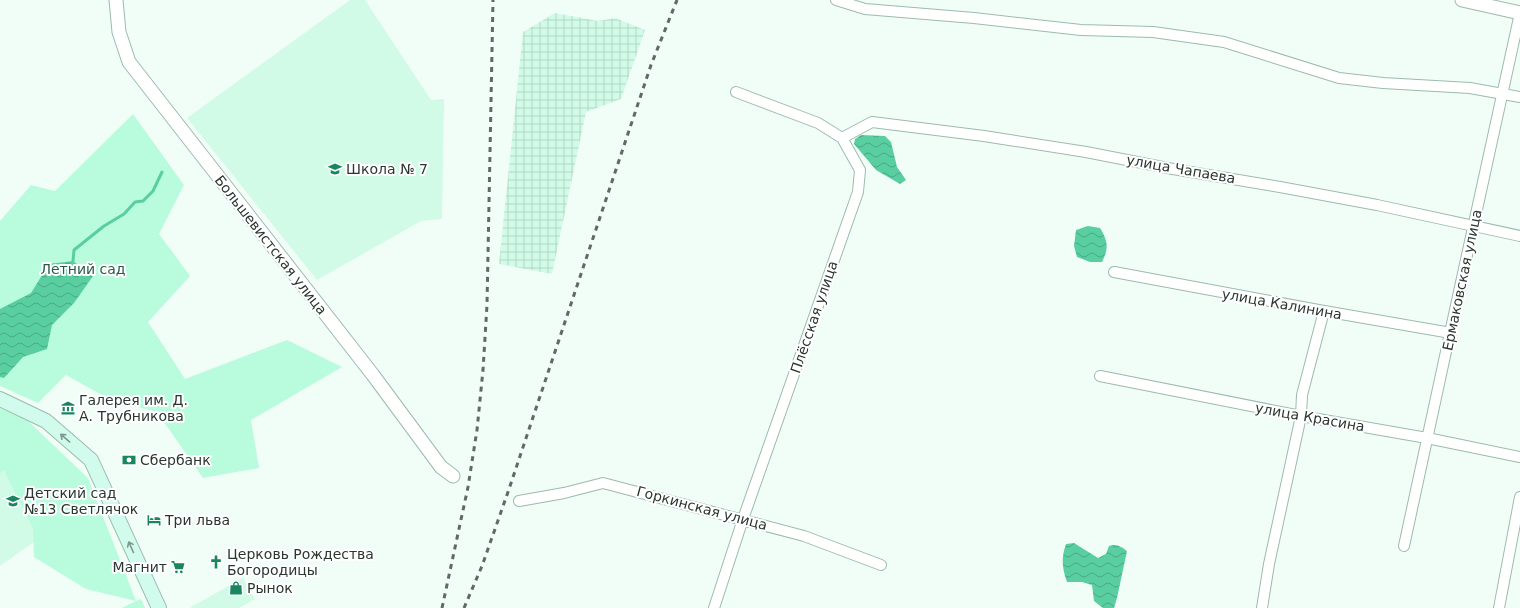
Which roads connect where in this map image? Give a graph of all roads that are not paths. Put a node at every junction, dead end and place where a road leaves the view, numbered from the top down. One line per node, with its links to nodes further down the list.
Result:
1 (116, 0): 19 (street, Большевистская улица)
2 (836, 0): 6 (street)
3 (1462, 0): 4 (street)
4 (1520, 13): 6 (street, Ермаковская улица)
5 (736, 92): 8 (street, Плёсская улица)
6 (1502, 94): 7 (street); 9 (street, Ермаковская улица)
7 (1520, 97)
8 (842, 138): 9 (street, улица Чапаева); 22 (street, Плёсская улица)
9 (1472, 225): 10 (street, улица Чапаева); 13 (street, Ермаковская улица)
10 (1520, 236)
11 (1114, 272): 12 (street, улица Калинина)
12 (1324, 311): 13 (street, улица Калинина); 16 (street)
13 (1451, 333): 17 (street, Ермаковская улица)
14 (1100, 376): 16 (street, улица Красина)
15 (0, 399): 25 (main road, one-way to 15)
16 (1301, 416): 17 (street, улица Красина); 27 (street)
17 (1427, 438): 18 (street, улица Красина); 23 (street, Ермаковская улица)
18 (1520, 457)
19 (454, 476)
20 (1520, 497): 28 (street)
21 (519, 502): 22 (street, Горкинская улица)
22 (744, 519): 24 (street, Горкинская улица); 26 (street, Плёсская улица)
23 (1404, 546)
24 (881, 565)
25 (159, 608)
26 (714, 608)
27 (1262, 608)
28 (1499, 608)

